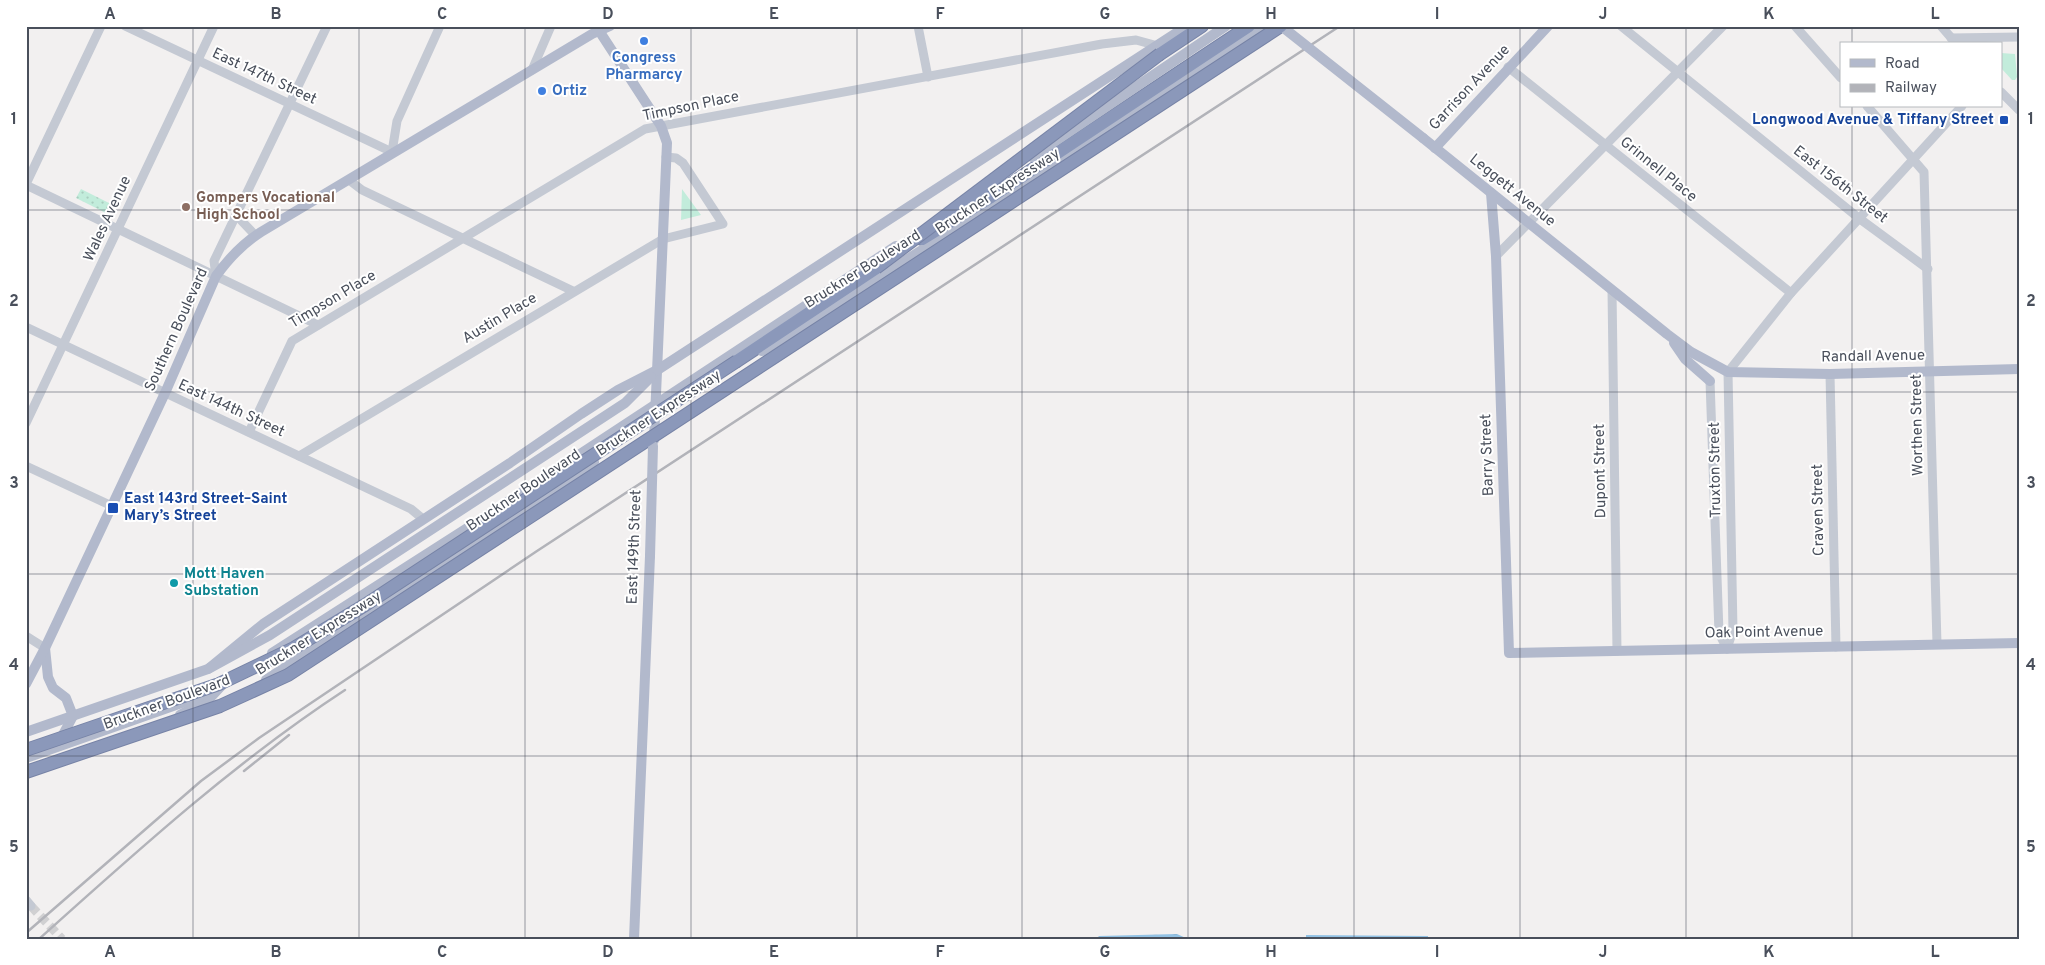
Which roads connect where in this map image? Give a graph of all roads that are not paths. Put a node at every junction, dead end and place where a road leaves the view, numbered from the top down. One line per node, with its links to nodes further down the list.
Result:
1 (101, 26): 42 (street)
2 (125, 26): 24 (street, East 147th Street)
3 (214, 26): 24 (street, Wales Avenue)
4 (327, 26): 31 (street)
5 (440, 26): 38 (street)
6 (552, 26): 26 (street)
7 (610, 26): 20 (main road, Southern Boulevard)
8 (918, 26): 28 (street)
9 (1187, 26): 23 (main road, Bruckner Boulevard)
10 (1202, 26): 23 (highway)
11 (1226, 26): 69 (main road, Bruckner Boulevard)
12 (1249, 26): 52 (highway, Bruckner Expressway, bridge)
13 (1265, 26): 70 (main road, Bruckner Boulevard)
14 (1548, 26): 25 (main road, Garrison Avenue)
15 (1621, 26): 27 (street, East 156th Street)
16 (1723, 26): 27 (street)
17 (1795, 26): 29 (street)
18 (1941, 26): 22 (street)
19 (1282, 27): 37 (main road, Leggett Avenue, bridge); 97 (highway, Bruckner Expressway, bridge)
20 (597, 28): 26 (main road, Southern Boulevard); 35 (main road, East 149th Street)
21 (2019, 37): 22 (street)
22 (1954, 41)
23 (1159, 49): 28 (street, Timpson Place); 52 (highway, bridge); 62 (main road, Bruckner Boulevard)
24 (198, 61): 31 (street, East 147th Street); 47 (street, Wales Avenue)
25 (1508, 68): 36 (street, Grinnell Place); 37 (main road, Garrison Avenue)
26 (532, 70): 38 (main road, Southern Boulevard)
27 (1678, 72): 36 (street); 45 (street, East 156th Street)
28 (928, 77): 35 (street, Timpson Place)
29 (1840, 77)
30 (2002, 93): 34 (street)
31 (290, 104): 38 (street, East 147th Street); 44 (street)
32 (1869, 108): 40 (street, Worthen Street)
33 (1960, 108): 40 (street)
34 (2019, 110)
35 (661, 126): 39 (main road, East 149th Street); 49 (street, Timpson Place)
36 (1606, 146): 46 (street); 57 (street, Grinnell Place)
37 (1435, 148): 43 (main road, Leggett Avenue)
38 (392, 152): 41 (main road, Southern Boulevard)
39 (666, 157): 50 (main road, East 149th Street); 50 (street, Austin Place)
40 (1914, 159): 45 (street); 53 (street, Worthen Street)
41 (349, 180): 48 (main road, Southern Boulevard); 49 (street)
42 (26, 185): 47 (street)
43 (1490, 193): 46 (main road, Leggett Avenue); 51 (main road, Barry Street)
44 (236, 215): 48 (street); 54 (street)
45 (1860, 219): 53 (street, East 156th Street); 57 (street)
46 (1527, 224): 51 (street); 55 (main road, Leggett Avenue)
47 (119, 229): 54 (street); 61 (street, Wales Avenue)
48 (256, 236): 54 (main road, Southern Boulevard)
49 (462, 238): 56 (street); 58 (street, Timpson Place)
50 (663, 239): 56 (street, Austin Place); 62 (main road, East 149th Street)
51 (1496, 256): 86 (main road, Barry Street)
52 (876, 268): 94 (highway, Bruckner Expressway, bridge)
53 (1928, 269): 64 (street, Worthen Street)
54 (216, 276): 58 (street); 68 (main road, Southern Boulevard)
55 (1612, 290): 60 (main road, Leggett Avenue); 85 (street, Dupont Street)
56 (572, 291): 73 (street, Austin Place)
57 (1791, 293): 65 (street)
58 (318, 325): 72 (street, Timpson Place)
59 (26, 327): 61 (street, East 144th Street)
60 (1667, 334): 65 (main road, Leggett Avenue); 67 (main road)
61 (64, 345): 68 (street, East 144th Street); 71 (street, Wales Avenue)
62 (659, 369): 69 (main road, East 149th Street); 76 (main road, Bruckner Boulevard); 87 (main road, Bruckner Boulevard)
63 (2019, 369): 64 (main road, Randall Avenue)
64 (1931, 371): 66 (main road, Randall Avenue); 81 (street, Worthen Street)
65 (1728, 372): 66 (main road, Randall Avenue); 84 (street, Truxton Street)
66 (1830, 374): 82 (street, Craven Street)
67 (1710, 381): 84 (street, Truxton Street)
68 (165, 393): 72 (street, East 144th Street); 75 (main road, Southern Boulevard)
69 (657, 404): 70 (main road, East 149th Street); 78 (main road, Bruckner Boulevard)
70 (656, 421): 77 (main road, Bruckner Boulevard); 98 (main road, East 149th Street, bridge)
71 (26, 423)
72 (249, 432): 73 (street, East 144th Street)
73 (299, 456): 76 (street, East 144th Street)
74 (26, 466): 75 (street)
75 (112, 506): 83 (main road, Southern Boulevard)
76 (423, 519): 87 (main road, Bruckner Boulevard)
77 (420, 578): 78 (main road); 91 (main road, Bruckner Boulevard)
78 (359, 598): 89 (main road, Bruckner Boulevard)
79 (26, 636): 83 (street)
80 (2019, 643): 81 (main road, Oak Point Avenue)
81 (1937, 644): 82 (main road, Oak Point Avenue)
82 (1836, 647): 84 (main road, Oak Point Avenue)
83 (45, 648): 88 (main road, Southern Boulevard); 90 (main road)
84 (1727, 649): 85 (main road, Oak Point Avenue)
85 (1617, 651): 86 (main road, Oak Point Avenue)
86 (1509, 653)
87 (208, 670): 90 (main road, Bruckner Boulevard)
88 (26, 684)
89 (222, 685): 91 (main road); 93 (main road, Bruckner Boulevard)
90 (73, 716): 92 (main road, Bruckner Boulevard); 93 (main road)
91 (180, 716): 96 (main road, Bruckner Boulevard)
92 (26, 732)
93 (55, 748): 95 (main road, Bruckner Boulevard)
94 (26, 750)
95 (26, 758)
96 (26, 768)
97 (26, 772)
98 (634, 939)

